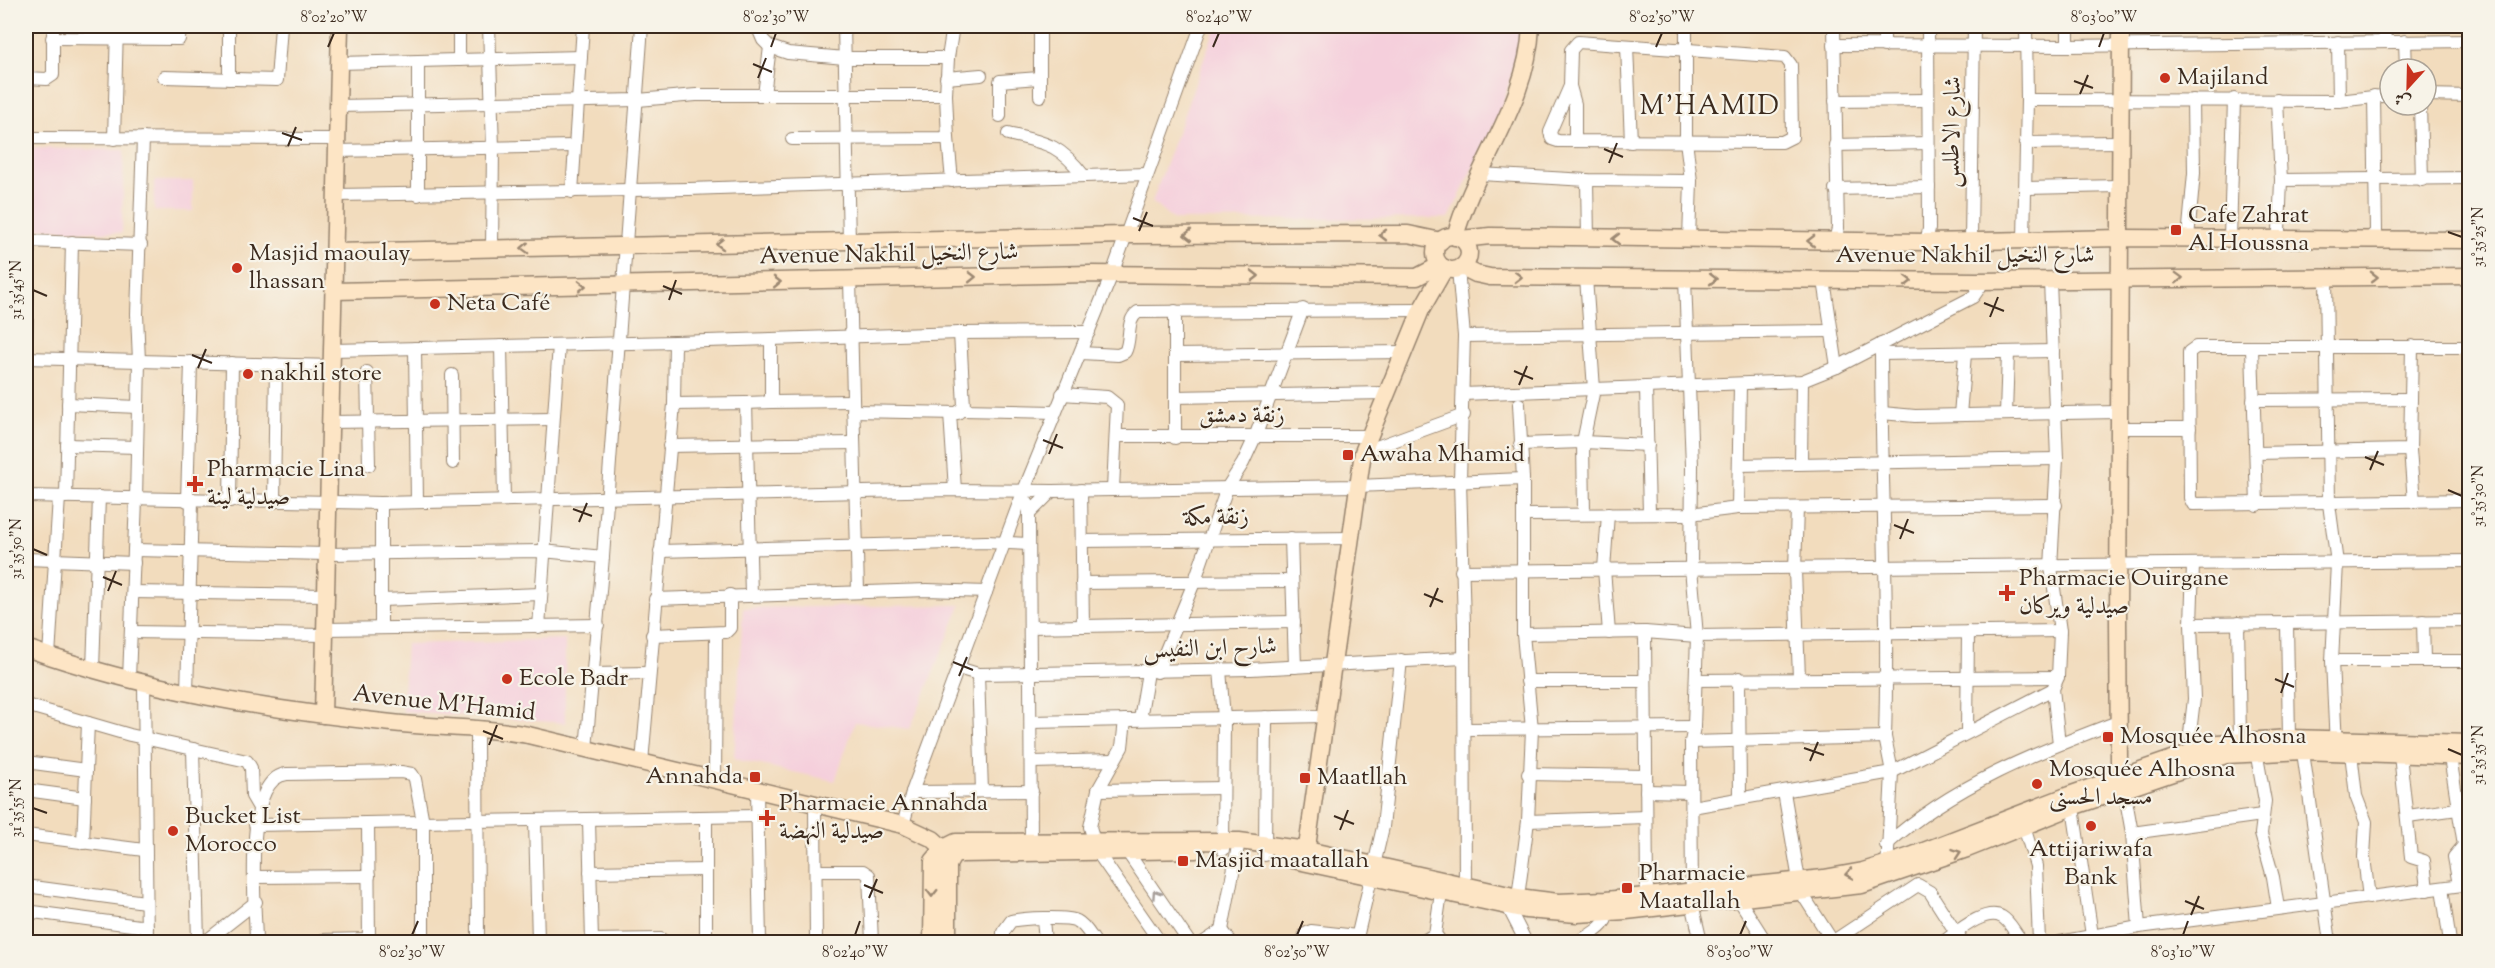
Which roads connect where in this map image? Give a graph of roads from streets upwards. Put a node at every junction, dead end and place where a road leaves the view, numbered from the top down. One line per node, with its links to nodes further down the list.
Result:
1 (117, 26): 26 (street)
2 (180, 26): 26 (street)
3 (229, 26): 54 (street)
4 (282, 26): 54 (street)
5 (340, 26): 48 (street)
6 (459, 26): 46 (street)
7 (489, 26): 45 (street)
8 (583, 26): 41 (street)
9 (642, 26): 67 (street)
10 (757, 26): 39 (street)
11 (844, 26): 43 (street)
12 (952, 26): 44 (street)
13 (1040, 26): 53 (street)
14 (1201, 26): 97 (street)
15 (1531, 26): 98 (street)
16 (1686, 26): 40 (street)
17 (1834, 26): 31 (street)
18 (1884, 26): 34 (street)
19 (1928, 26): 35 (street)
20 (1974, 26): 36 (street, شارع الاطلس)
21 (2026, 26): 37 (street)
22 (2068, 26): 38 (street)
23 (2121, 26): 32 (street)
24 (2384, 26): 30 (street)
25 (52, 32): 26 (street); 51 (street)
26 (117, 39): 83 (street)
27 (2405, 41): 28 (street); 30 (street); 42 (street)
28 (2469, 41)
29 (2338, 42): 30 (street); 32 (street); 73 (street)
30 (2385, 42)
31 (1834, 45): 34 (street); 72 (street)
32 (2122, 45): 38 (street); 64 (street)
33 (1627, 46): 40 (street); 55 (street); 88 (street)
34 (1884, 46): 35 (street)
35 (1928, 46): 36 (street); 68 (street)
36 (1975, 46): 37 (street); 126 (street, شارع الاطلس)
37 (2026, 46): 38 (street); 69 (street)
38 (2068, 46)
39 (770, 47): 43 (street); 56 (street)
40 (1685, 49): 87 (street); 87 (street)
41 (580, 57): 45 (street); 66 (street)
42 (2406, 57)
43 (844, 58): 44 (street); 63 (street)
44 (948, 58): 52 (street)
45 (490, 59): 46 (street); 74 (street)
46 (459, 60): 47 (street)
47 (418, 62): 48 (street); 76 (street)
48 (339, 63): 75 (street)
49 (981, 75): 52 (street)
50 (164, 77): 54 (street)
51 (26, 78)
52 (946, 78): 57 (street)
53 (1039, 78): 59 (street); 77 (street)
54 (229, 79)
55 (1570, 86): 86 (street); 86 (street)
56 (764, 95): 63 (street); 67 (street)
57 (946, 95): 63 (street); 82 (street)
58 (2438, 95): 62 (street)
59 (1040, 96)
60 (2374, 96): 61 (street); 73 (street); 101 (street)
61 (2378, 96)
62 (2469, 96)
63 (846, 97): 85 (street)
64 (2120, 99): 69 (street); 70 (street); 89 (street)
65 (2234, 99): 70 (street); 71 (street); 120 (street)
66 (578, 100): 67 (street); 74 (street); 94 (street)
67 (638, 100): 112 (street)
68 (1927, 100): 72 (street); 90 (street)
69 (2027, 100): 91 (street)
70 (2193, 100): 119 (street)
71 (2277, 100): 73 (street); 103 (street)
72 (1835, 101): 93 (street)
73 (2339, 101)
74 (492, 103): 76 (street); 95 (street)
75 (338, 106): 76 (street); 92 (street)
76 (418, 106): 96 (street)
77 (1000, 116)
78 (2420, 117): 104 (street)
79 (1008, 134): 99 (street)
80 (26, 138): 83 (street)
81 (143, 138): 83 (street); 92 (street); 134 (street)
82 (948, 138): 85 (street); 105 (street)
83 (114, 139)
84 (792, 140): 85 (street)
85 (847, 140): 107 (street)
86 (1575, 141): 88 (street)
87 (1686, 141): 88 (street); 106 (street)
88 (1631, 142)
89 (2120, 142): 91 (street); 108 (street)
90 (1928, 143): 93 (street); 109 (street)
91 (2025, 143): 110 (street)
92 (338, 145): 96 (street); 115 (street)
93 (1835, 145): 111 (street)
94 (574, 146): 95 (street); 113 (street)
95 (493, 148): 96 (street); 114 (street)
96 (418, 151): 116 (street)
97 (1146, 174): 99 (street); 117 (street)
98 (1480, 174): 102 (street); 121 (street)
99 (1084, 176): 105 (street)
100 (2469, 178): 104 (street)
101 (2374, 179): 103 (street); 104 (street); 127 (street)
102 (1587, 180): 106 (street); 122 (street)
103 (2281, 180): 125 (street)
104 (2422, 180)
105 (952, 181): 107 (street)
106 (1691, 181): 123 (street)
107 (849, 184): 112 (street); 130 (street)
108 (2119, 186): 110 (street); 118 (street)
109 (1929, 187): 111 (street); 133 (street)
110 (2026, 188): 124 (street)
111 (1835, 189): 131 (street)
112 (631, 191): 113 (street); 135 (street)
113 (572, 192): 114 (street)
114 (493, 193): 116 (street); 136 (street)
115 (337, 195): 116 (street); 137 (street)
116 (418, 195)
117 (1126, 235): 121 (street, Avenue Nakhil شارع النخيل, one-way to 117); 130 (street, Avenue Nakhil شارع النخيل); 139 (street)
118 (2121, 238): 119 (street, Avenue Nakhil شارع النخيل); 124 (street, Avenue Nakhil شارع النخيل); 149 (street)
119 (2188, 238): 120 (street, Avenue Nakhil شارع النخيل)
120 (2230, 238): 125 (street, Avenue Nakhil شارع النخيل)
121 (1452, 239): 122 (street, Avenue Nakhil شارع النخيل); 138 (street); 138 (street)
122 (1588, 239): 123 (street, Avenue Nakhil شارع النخيل, one-way to 122)
123 (1689, 239): 131 (street, Avenue Nakhil شارع النخيل, one-way to 123)
124 (2024, 239): 126 (street, Avenue Nakhil شارع النخيل)
125 (2276, 239): 127 (street, Avenue Nakhil شارع النخيل)
126 (1971, 240): 133 (street, Avenue Nakhil شارع النخيل)
127 (2368, 240): 128 (street, Avenue Nakhil شارع النخيل)
128 (2469, 240)
129 (27, 241): 132 (street); 163 (street)
130 (849, 241): 135 (street, Avenue Nakhil شارع النخيل, one-way to 135)
131 (1835, 241): 133 (street, Avenue Nakhil شارع النخيل)
132 (72, 242): 134 (street); 183 (street)
133 (1926, 242)
134 (141, 245): 184 (street)
135 (627, 245): 136 (street, Avenue Nakhil شارع النخيل, one-way to 136); 150 (street)
136 (492, 248): 137 (street, Avenue Nakhil شارع النخيل)
137 (336, 252): 151 (street)
138 (1451, 267): 142 (street, Avenue Nakhil شارع النخيل, one-way to 142); 146 (street); 160 (street)
139 (1112, 274): 144 (street, Avenue Nakhil شارع النخيل, one-way to 139); 146 (street, Avenue Nakhil شارع النخيل, one-way to 146); 156 (street)
140 (2469, 276): 141 (street, Avenue Nakhil شارع النخيل, one-way to 140)
141 (2326, 277): 149 (street, Avenue Nakhil شارع النخيل, one-way to 141); 167 (street)
142 (1586, 278): 143 (street, Avenue Nakhil شارع النخيل); 158 (street)
143 (1685, 279): 145 (street, Avenue Nakhil شارع النخيل, one-way to 145); 159 (street)
144 (850, 280): 150 (street, Avenue Nakhil شارع النخيل, one-way to 144); 161 (street)
145 (1824, 280): 147 (street, Avenue Nakhil شارع النخيل, one-way to 147); 155 (street)
146 (1428, 281): 153 (street)
147 (1977, 281): 148 (street, Avenue Nakhil شارع النخيل); 173 (street)
148 (2050, 281): 149 (street, Avenue Nakhil شارع النخيل); 174 (street)
149 (2121, 281): 222 (street)
150 (624, 285): 151 (street, Avenue Nakhil شارع النخيل, one-way to 150); 165 (street)
151 (334, 291): 182 (street)
152 (1303, 309): 153 (street); 154 (street); 176 (street)
153 (1420, 310): 175 (street)
154 (1175, 311): 178 (street); 180 (street)
155 (1831, 331): 159 (street); 188 (street)
156 (1089, 332): 157 (street); 178 (street)
157 (960, 333): 161 (street); 211 (street)
158 (1590, 333): 159 (street); 160 (street); 195 (street)
159 (1688, 335): 193 (street)
160 (1464, 336): 198 (street)
161 (851, 337): 162 (street); 209 (street)
162 (771, 340): 164 (street); 204 (street)
163 (26, 341)
164 (675, 342): 165 (street); 207 (street)
165 (619, 344): 166 (street); 262 (street)
166 (559, 345): 168 (street); 218 (street)
167 (2327, 345): 169 (street); 172 (street); 203 (street)
168 (501, 346): 171 (street); 221 (street)
169 (2412, 346): 170 (street); 201 (street)
170 (2469, 347)
171 (415, 348): 182 (street); 219 (street)
172 (2252, 348): 202 (street); 225 (street)
173 (1881, 349): 179 (street); 188 (street); 213 (street)
174 (2053, 351): 177 (street); 215 (street)
175 (1404, 352): 176 (street); 196 (street)
176 (1287, 353): 180 (street); 199 (street)
177 (2008, 353): 179 (street); 214 (street)
178 (1081, 354): 197 (street)
179 (1965, 354): 217 (street)
180 (1175, 355): 200 (street)
181 (26, 358): 183 (street)
182 (333, 358): 187 (street); 223 (street)
183 (69, 359): 184 (street); 206 (street)
184 (139, 361): 185 (street); 210 (street)
185 (190, 362): 186 (street); 267 (street)
186 (232, 363): 187 (street); 268 (street)
187 (276, 364): 269 (street)
188 (1837, 367): 191 (street)
189 (367, 372): 224 (street)
190 (452, 375): 220 (street)
191 (1802, 381): 192 (street); 244 (street)
192 (1740, 384): 193 (street); 246 (street)
193 (1689, 385): 194 (street); 284 (street)
194 (1646, 387): 195 (street); 234 (street)
195 (1594, 389): 198 (street); 229 (street)
196 (1386, 393): 199 (street); 231 (street)
197 (1062, 394): 212 (street); 226 (street)
198 (1463, 394): 216 (street)
199 (1272, 395): 200 (street); 227 (street)
200 (1175, 397): 228 (street)
201 (2410, 399): 203 (street); 238 (street)
202 (2253, 400): 203 (street); 240 (street)
203 (2328, 400): 239 (street)
204 (771, 402): 205 (street); 209 (street)
205 (746, 403): 207 (street); 235 (street)
206 (68, 404): 210 (street); 233 (street)
207 (674, 404): 237 (street)
208 (1519, 404): 232 (street)
209 (853, 406): 211 (street); 230 (street)
210 (138, 407): 236 (street)
211 (956, 412): 212 (street); 252 (street)
212 (1055, 412): 256 (street)
213 (1882, 413): 217 (street); 242 (street)
214 (2006, 414): 215 (street); 217 (street)
215 (2054, 414): 222 (street); 241 (street)
216 (1464, 415): 231 (street, زنقة دمشق); 248 (street)
217 (1960, 415)
218 (553, 419): 221 (street); 265 (street)
219 (416, 420): 220 (street); 224 (street); 270 (street)
220 (453, 420): 221 (street); 243 (street)
221 (503, 420): 264 (street)
222 (2118, 420): 225 (street); 307 (street)
223 (331, 422): 224 (street); 272 (street)
224 (369, 422): 245 (street)
225 (2190, 428): 274 (street)
226 (1117, 436): 228 (street, زنقة دمشق); 251 (street)
227 (1255, 437): 228 (street, زنقة دمشق); 231 (street, زنقة دمشق); 250 (street)
228 (1175, 438)
229 (1583, 442): 232 (street); 234 (street); 281 (street)
230 (854, 443): 235 (street); 255 (street)
231 (1365, 444): 249 (street)
232 (1520, 444): 247 (street)
233 (67, 445): 236 (street); 260 (street)
234 (1648, 445): 283 (street)
235 (746, 446): 237 (street); 257 (street)
236 (137, 447): 263 (street)
237 (669, 447): 259 (street)
238 (2410, 450): 239 (street); 271 (street)
239 (2329, 451): 240 (street); 275 (street)
240 (2256, 453): 274 (street)
241 (2057, 459): 242 (street); 276 (street)
242 (1882, 462): 244 (street); 277 (street)
243 (453, 463)
244 (1801, 463): 246 (street)
245 (369, 465)
246 (1739, 465): 278 (street)
247 (1523, 479): 248 (street); 285 (street)
248 (1460, 480): 249 (street); 313 (street)
249 (1357, 486): 250 (street); 287 (street)
250 (1227, 488): 251 (street); 288 (street)
251 (1113, 489): 253 (street)
252 (955, 490): 255 (street); 256 (street)
253 (1082, 490): 254 (street); 289 (street)
254 (1052, 491): 256 (street); 280 (street)
255 (856, 492): 257 (street); 292 (street)
256 (1024, 492): 280 (street); 290 (street)
257 (748, 495): 259 (street); 293 (street)
258 (26, 496): 260 (street)
259 (664, 496): 262 (street); 296 (street)
260 (63, 497): 261 (street); 302 (street)
261 (99, 497): 263 (street); 303 (street)
262 (607, 498): 265 (street); 300 (street)
263 (136, 499): 267 (street); 299 (street)
264 (504, 500): 265 (street); 270 (street)
265 (549, 500): 295 (street)
266 (2469, 500): 271 (street)
267 (189, 501): 268 (street); 294 (street)
268 (230, 501): 269 (street)
269 (274, 502): 272 (street)
270 (417, 502): 273 (street)
271 (2414, 502): 275 (street)
272 (328, 503): 273 (street); 298 (street)
273 (381, 503): 297 (street)
274 (2257, 504): 275 (street)
275 (2329, 504): 305 (street)
276 (2056, 505): 277 (street); 308 (street)
277 (1886, 507): 279 (street); 311 (street)
278 (1738, 508): 279 (street); 284 (street)
279 (1797, 508): 312 (street)
280 (1029, 514): 291 (street)
281 (1584, 514): 282 (street); 285 (street)
282 (1608, 514): 283 (street); 310 (street)
283 (1649, 514): 284 (street)
284 (1690, 514): 309 (street)
285 (1523, 515): 314 (street)
286 (1291, 538): 287 (street, زنقة مكة); 288 (street, زنقة مكة); 316 (street)
287 (1351, 538): 361 (street)
288 (1208, 539): 289 (street, زنقة مكة); 315 (street)
289 (1082, 541): 317 (street)
290 (1006, 543): 291 (street); 292 (street); 321 (street)
291 (1028, 543): 339 (street)
292 (857, 545): 293 (street); 320 (street)
293 (750, 548): 296 (street); 325 (street)
294 (190, 551): 298 (street); 299 (street); 318 (street)
295 (543, 551): 297 (street); 300 (street); 322 (street)
296 (660, 551): 326 (street)
297 (382, 553): 298 (street); 327 (street)
298 (327, 554): 323 (street)
299 (134, 556): 303 (street); 319 (street)
300 (603, 557): 336 (street)
301 (26, 559): 302 (street)
302 (54, 560): 303 (street); 355 (street)
303 (97, 561): 364 (street)
304 (2469, 561): 305 (street)
305 (2337, 563): 306 (street); 335 (street)
306 (2193, 565): 307 (street); 333 (street)
307 (2119, 566): 308 (street); 389 (street)
308 (2051, 567): 311 (street); 342 (street)
309 (1691, 568): 310 (street); 312 (street); 353 (street)
310 (1604, 569): 314 (street); 349 (street)
311 (1884, 569): 312 (street); 346 (street)
312 (1795, 570): 351 (street)
313 (1461, 571): 314 (street); 356 (street)
314 (1522, 571): 350 (street)
315 (1194, 580): 316 (street); 317 (street); 331 (street)
316 (1292, 581): 330 (street)
317 (1082, 583): 337 (street)
318 (189, 591): 319 (street); 323 (street); 341 (street)
319 (133, 592): 343 (street)
320 (858, 592): 321 (street); 325 (street)
321 (986, 592): 363 (street)
322 (541, 594): 327 (street); 338 (street)
323 (326, 595): 344 (street)
324 (730, 595): 325 (street); 326 (street); 348 (street)
325 (751, 595)
326 (655, 599): 352 (street)
327 (381, 600): 340 (street)
328 (2423, 621): 329 (street); 335 (street); 358 (street)
329 (2469, 621)
330 (1294, 622): 331 (street); 362 (street)
331 (1177, 623): 337 (street); 366 (street)
332 (2238, 623): 333 (street); 334 (street); 400 (street)
333 (2191, 624): 409 (street)
334 (2287, 624): 335 (street); 403 (street)
335 (2335, 624): 359 (street)
336 (598, 625): 338 (street); 368 (street)
337 (1083, 625): 339 (street)
338 (539, 627): 340 (street)
339 (1030, 627): 370 (street)
340 (381, 628): 344 (street)
341 (188, 631): 343 (street); 344 (street); 381 (street)
342 (2060, 631): 347 (street); 373 (street)
343 (131, 632): 377 (street)
344 (325, 632): 383 (street)
345 (1645, 632): 349 (street); 353 (street); 379 (street)
346 (1887, 632): 347 (street); 351 (street); 372 (street)
347 (1968, 632): 371 (street)
348 (716, 633): 352 (street); 422 (street)
349 (1609, 633): 350 (street)
350 (1523, 634): 378 (street)
351 (1798, 634): 353 (street); 375 (street)
352 (652, 635): 367 (street)
353 (1697, 636): 376 (street)
354 (26, 648): 355 (street, Avenue M'Hamid)
355 (49, 656): 364 (street, Avenue M'Hamid)
356 (1464, 658): 357 (street, شارح ابن النفيس); 395 (street)
357 (1401, 660): 361 (street, شارح ابن النفيس); 469 (street)
358 (2424, 660): 359 (street); 360 (street)
359 (2332, 661): 407 (street)
360 (2469, 661)
361 (1332, 663): 362 (street, شارح ابن النفيس); 384 (street)
362 (1295, 667): 365 (street, شارح ابن النفيس)
363 (958, 668): 369 (street, شارح ابن النفيس); 431 (street)
364 (93, 669): 377 (street, Avenue M'Hamid)
365 (1220, 670): 366 (street, شارح ابن النفيس); 386 (street)
366 (1152, 672): 370 (street, شارح ابن النفيس); 387 (street)
367 (650, 673): 368 (street); 416 (street)
368 (593, 674): 408 (street)
369 (978, 674): 370 (street, شارح ابن النفيس); 429 (street)
370 (1031, 674): 390 (street)
371 (1968, 676): 372 (street); 373 (street); 397 (street)
372 (1887, 677): 375 (street); 398 (street)
373 (2058, 677): 380 (street)
374 (1739, 678): 375 (street); 376 (street); 401 (street)
375 (1799, 678)
376 (1696, 680): 392 (street)
377 (136, 681): 381 (street, Avenue M'Hamid); 399 (street)
378 (1527, 681): 379 (street); 396 (street)
379 (1645, 681): 394 (street)
380 (2053, 689): 397 (street); 405 (street)
381 (187, 693): 383 (street, Avenue M'Hamid)
382 (26, 705): 391 (street)
383 (323, 715): 393 (street, Avenue M'Hamid)
384 (1324, 716): 385 (street); 466 (street)
385 (1266, 717): 386 (street); 463 (street)
386 (1224, 718): 387 (street); 424 (street)
387 (1140, 719): 388 (street)
388 (1125, 720): 390 (street); 414 (street)
389 (2120, 721): 405 (street); 423 (street)
390 (1031, 722): 417 (street)
391 (88, 723): 399 (street); 418 (street)
392 (1694, 727): 394 (street); 402 (street)
393 (477, 728): 408 (street, Avenue M'Hamid); 446 (street)
394 (1645, 728): 396 (street); 421 (street)
395 (1465, 729): 396 (street); 479 (street)
396 (1532, 729): 420 (street)
397 (1967, 732): 419 (street)
398 (1885, 737): 401 (street); 419 (street)
399 (145, 738): 406 (street); 464 (street)
400 (2240, 740): 403 (street); 409 (street)
401 (1738, 741): 402 (street); 435 (street)
402 (1691, 742): 432 (street)
403 (2298, 742): 407 (street); 410 (street); 488 (street)
404 (2469, 743): 407 (street)
405 (2060, 744): 459 (street)
406 (193, 748): 439 (street); 504 (street)
407 (2341, 748): 411 (street); 484 (street)
408 (586, 749): 416 (street, Avenue M'Hamid)
409 (2193, 750): 423 (street)
410 (2256, 751): 423 (street); 441 (street)
411 (2400, 755): 412 (street); 443 (street)
412 (2450, 757): 413 (street); 440 (street)
413 (2469, 757)
414 (1114, 760): 417 (street); 427 (street)
415 (26, 762): 418 (street)
416 (642, 762): 422 (street, Avenue M'Hamid)
417 (1032, 762): 426 (street)
418 (86, 770): 434 (street)
419 (1892, 772): 433 (street); 459 (street)
420 (1528, 774): 421 (street); 450 (street)
421 (1646, 776): 430 (street)
422 (715, 780): 428 (street, Avenue M'Hamid)
423 (2122, 783): 436 (street); 455 (street)
424 (1223, 788): 427 (street); 460 (street)
425 (26, 790): 434 (street)
426 (1032, 790): 429 (street); 457 (street)
427 (1098, 790): 461 (street)
428 (757, 791): 437 (street, Avenue M'Hamid); 442 (street)
429 (982, 791): 431 (street)
430 (1646, 791): 432 (street); 444 (street)
431 (912, 792): 454 (street)
432 (1691, 792): 438 (street)
433 (1784, 792): 435 (street); 476 (street)
434 (85, 798): 458 (street)
435 (1740, 798): 438 (street)
436 (2072, 800): 449 (street); 500 (street)
437 (815, 804): 454 (street, Avenue M'Hamid); 468 (street)
438 (1692, 807): 482 (street)
439 (259, 808): 451 (street); 453 (street)
440 (2457, 809): 443 (street); 474 (street)
441 (2262, 815): 455 (street); 490 (street)
442 (756, 816): 445 (street); 512 (street)
443 (2408, 816): 478 (street)
444 (1646, 817): 450 (street); 481 (street)
445 (706, 818): 448 (street); 467 (street)
446 (479, 820): 447 (street); 451 (street); 509 (street)
447 (535, 820): 448 (street); 510 (street)
448 (589, 820): 471 (street)
449 (2023, 820): 470 (street); 533 (street)
450 (1528, 821): 485 (street)
451 (423, 822): 452 (street); 508 (street)
452 (368, 823): 453 (street); 472 (street)
453 (255, 825): 473 (street)
454 (903, 825): 465 (street, Avenue M'Hamid)
455 (2132, 833): 494 (street)
456 (26, 835): 458 (street)
457 (1031, 841): 461 (street); 465 (street)
458 (83, 843): 464 (street)
459 (1886, 844): 470 (street)
460 (1231, 845): 462 (street); 463 (street); 495 (street)
461 (1095, 846): 462 (street); 465 (street); 520 (street)
462 (1124, 846): 521 (street, one-way to 462)
463 (1265, 849): 466 (street)
464 (144, 850): 486 (street)
465 (949, 852): 515 (street, one-way to 515); 516 (street)
466 (1306, 856): 469 (street)
467 (705, 870): 471 (street); 511 (street)
468 (816, 871): 513 (street); 514 (street)
469 (1371, 871): 479 (street); 480 (street); 499 (street)
470 (1887, 871): 476 (street)
471 (590, 872): 502 (street)
472 (369, 876): 473 (street); 501 (street)
473 (255, 877): 487 (street)
474 (2464, 885): 477 (street)
475 (26, 886): 486 (street)
476 (1800, 886): 482 (street); 483 (street); 530 (street)
477 (2442, 888): 478 (street); 536 (street)
478 (2427, 890): 484 (street)
479 (1464, 892): 480 (street); 485 (street)
480 (1441, 893): 496 (street)
481 (1647, 894): 482 (street); 489 (street)
482 (1692, 897): 483 (street); 489 (street); 528 (street)
483 (1738, 898): 529 (street)
484 (2369, 898): 488 (street)
485 (1510, 899): 489 (street); 526 (street)
486 (145, 902): 493 (street)
487 (256, 902): 505 (street); 506 (street)
488 (2324, 904): 490 (street); 535 (street)
489 (1607, 906): 527 (street)
490 (2278, 908): 494 (street)
491 (26, 911): 493 (street)
492 (1043, 919): 517 (street); 518 (street); 519 (street)
493 (147, 927): 503 (street)
494 (2139, 927): 500 (street)
495 (1222, 930): 522 (street); 523 (street)
496 (1438, 938): 525 (street)
497 (1959, 938): 530 (street); 531 (street); 532 (street)
498 (661, 939): 502 (street)
499 (1356, 939): 524 (street)
500 (2093, 939): 534 (street)
501 (369, 941): 507 (street)
502 (592, 941)
503 (147, 942)
504 (198, 942)
505 (205, 942)
506 (256, 942)
507 (319, 942)
508 (423, 942)
509 (478, 942)
510 (538, 942)
511 (706, 942)
512 (760, 942)
513 (816, 942)
514 (872, 942)
515 (932, 942)
516 (948, 942)
517 (1003, 942)
518 (1045, 942)
519 (1095, 942)
520 (1160, 942)
521 (1189, 942)
522 (1204, 942)
523 (1231, 942)
524 (1303, 942)
525 (1422, 942)
526 (1526, 942)
527 (1578, 942)
528 (1701, 942)
529 (1766, 942)
530 (1832, 942)
531 (1943, 942)
532 (2023, 942)
533 (2039, 942)
534 (2060, 942)
535 (2330, 942)
536 (2450, 942)

